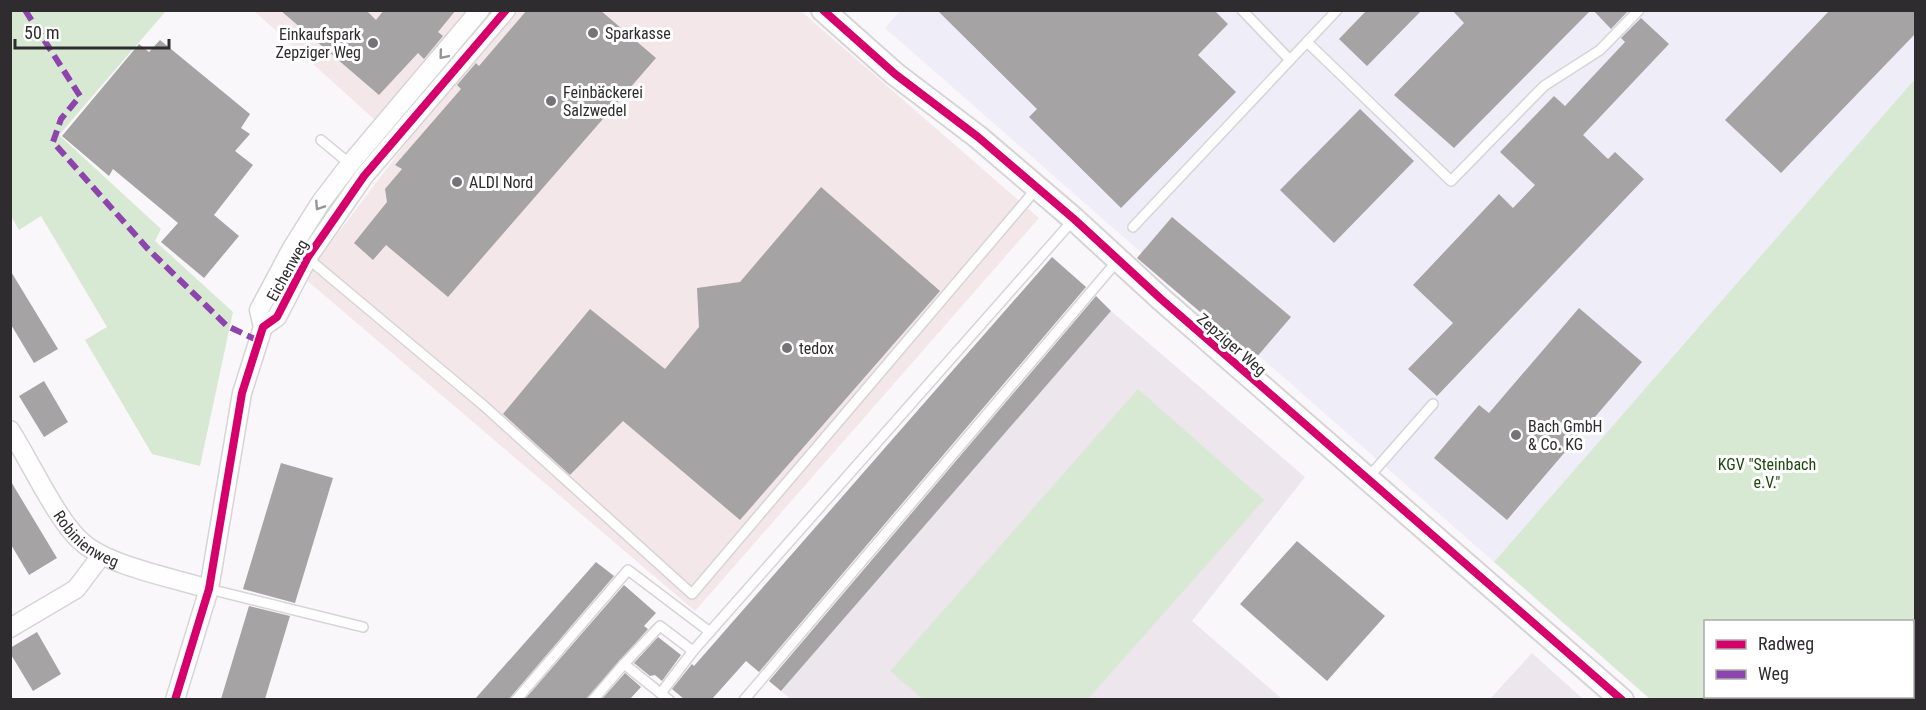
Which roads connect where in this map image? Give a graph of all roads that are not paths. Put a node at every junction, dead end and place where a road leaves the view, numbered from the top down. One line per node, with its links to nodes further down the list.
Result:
1 (480, 10): 10 (street, Eichenweg, one-way to 10)
2 (506, 10): 14 (street, Eichenweg)
3 (823, 10): 11 (street, Zepziger Weg)
4 (1242, 10): 8 (lane)
5 (1337, 10): 7 (lane)
6 (1640, 10): 7 (lane)
7 (1307, 42): 8 (lane)
8 (1290, 60): 13 (lane)
9 (321, 140): 10 (lane)
10 (350, 164): 14 (street, Eichenweg, one-way to 14)
11 (1037, 188): 12 (street, Zepziger Weg); 14 (lane)
12 (1074, 219): 15 (street, Zepziger Weg); 23 (lane)
13 (1133, 226)
14 (300, 253): 20 (street, Eichenweg)
15 (1120, 258): 18 (street, Zepziger Weg); 30 (lane)
16 (1434, 404): 18 (lane)
17 (10, 430): 19 (street, Robinienweg)
18 (1367, 478): 31 (street, Zepziger Weg)
19 (101, 556): 20 (street, Robinienweg); 22 (street)
20 (209, 589): 21 (lane); 27 (street, Eichenweg)
21 (363, 627)
22 (10, 628)
23 (710, 632): 24 (lane); 28 (lane)
24 (693, 651): 25 (lane); 26 (lane)
25 (624, 664): 26 (lane); 29 (lane)
26 (665, 696)
27 (175, 699)
28 (516, 699)
29 (593, 699)
30 (744, 699)
31 (1622, 699)

